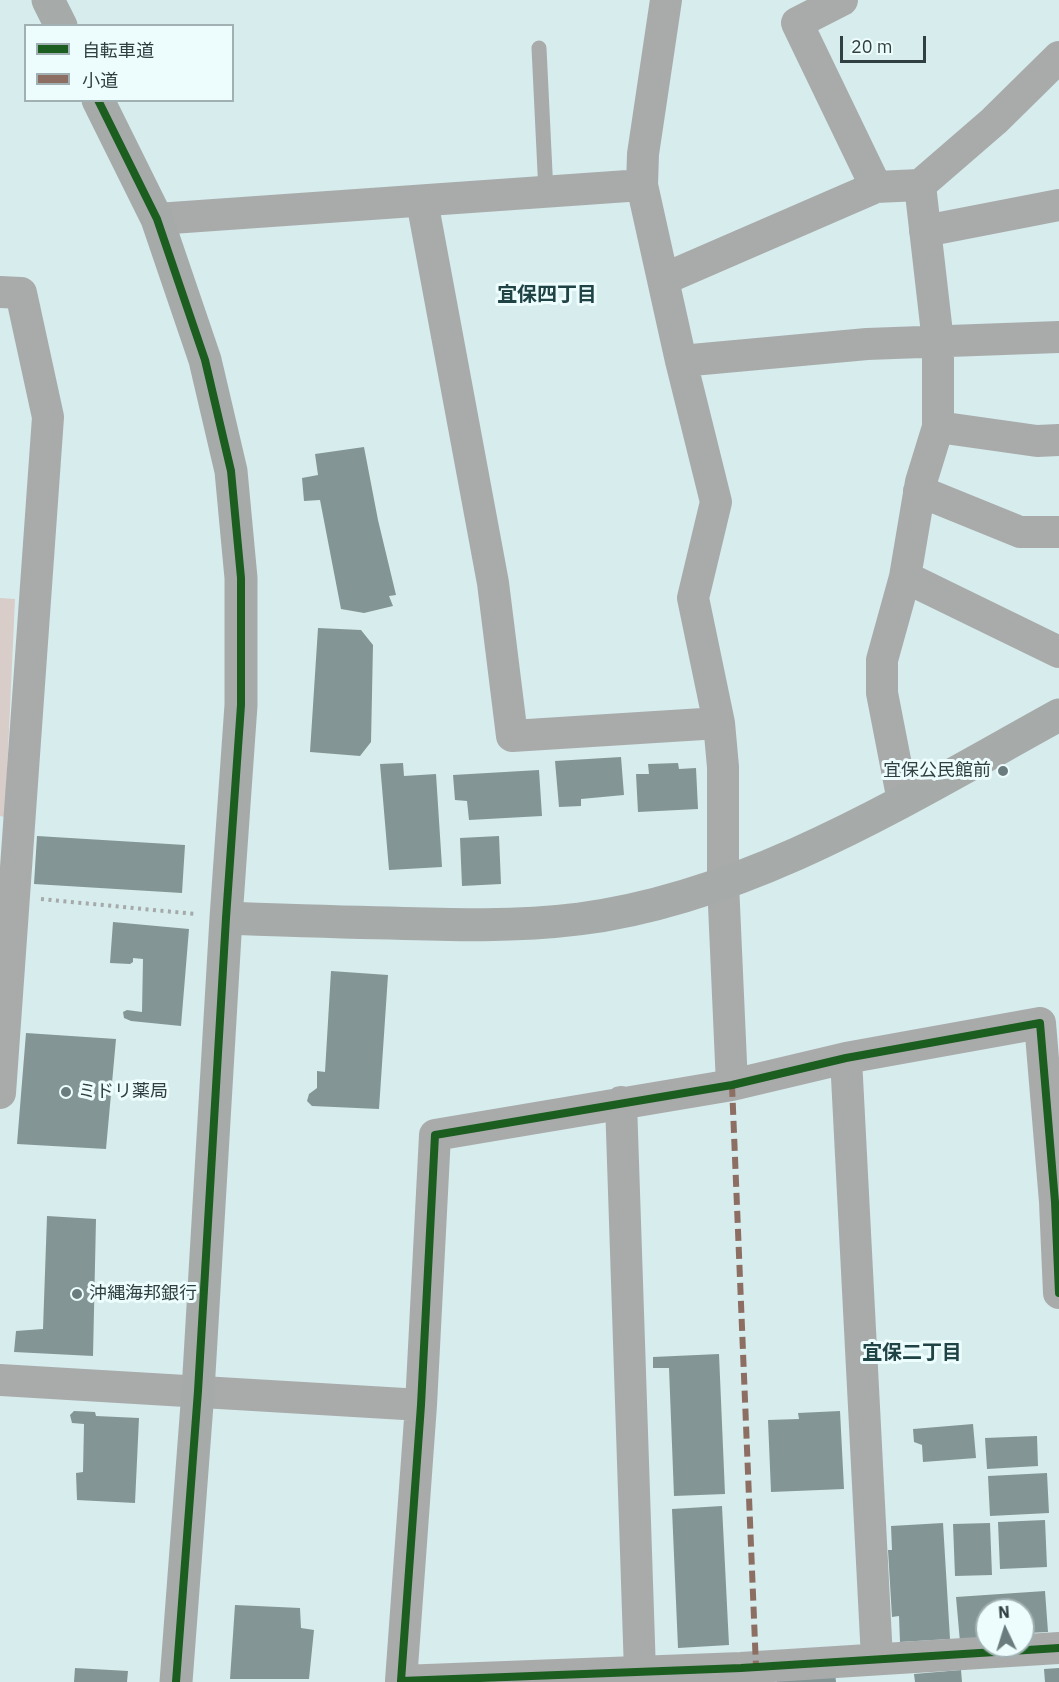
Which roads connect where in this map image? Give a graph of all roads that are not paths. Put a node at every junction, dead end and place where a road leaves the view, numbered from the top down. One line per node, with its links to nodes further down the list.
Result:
1 (48, 0): 4 (street)
2 (666, 0): 8 (street)
3 (842, 0): 10 (street)
4 (60, 24)
5 (539, 48): 11 (lane)
6 (1059, 57): 9 (street)
7 (99, 102): 14 (street)
8 (642, 185): 11 (street); 16 (street)
9 (920, 185): 10 (street); 15 (street)
10 (876, 187): 16 (street)
11 (546, 193): 12 (street)
12 (422, 201): 14 (street); 28 (street)
13 (1059, 205): 15 (street)
14 (157, 219): 31 (street)
15 (925, 231): 19 (street)
16 (664, 279): 20 (street)
17 (0, 292): 34 (street)
18 (1059, 337): 19 (street)
19 (938, 342): 20 (street); 21 (street)
20 (681, 361): 28 (street)
21 (938, 427): 22 (street); 23 (street)
22 (1059, 440)
23 (919, 491): 24 (street); 25 (street)
24 (1059, 532)
25 (905, 577): 26 (street); 29 (street)
26 (1059, 652)
27 (1059, 715): 29 (street)
28 (719, 723): 30 (street)
29 (903, 801): 30 (street)
30 (723, 883): 31 (street); 33 (street)
31 (226, 918): 39 (street)
32 (846, 1058): 33 (street); 36 (street); 42 (street)
33 (732, 1085): 35 (street)
34 (0, 1093)
35 (621, 1102): 40 (street); 43 (street)
36 (1058, 1217): 37 (street)
37 (1059, 1293)
38 (0, 1380): 39 (street)
39 (198, 1391): 40 (street); 45 (street)
40 (421, 1405): 43 (street)
41 (1059, 1648): 42 (street)
42 (877, 1659): 44 (street)
43 (640, 1672): 44 (street)
44 (757, 1675)
45 (176, 1682)

